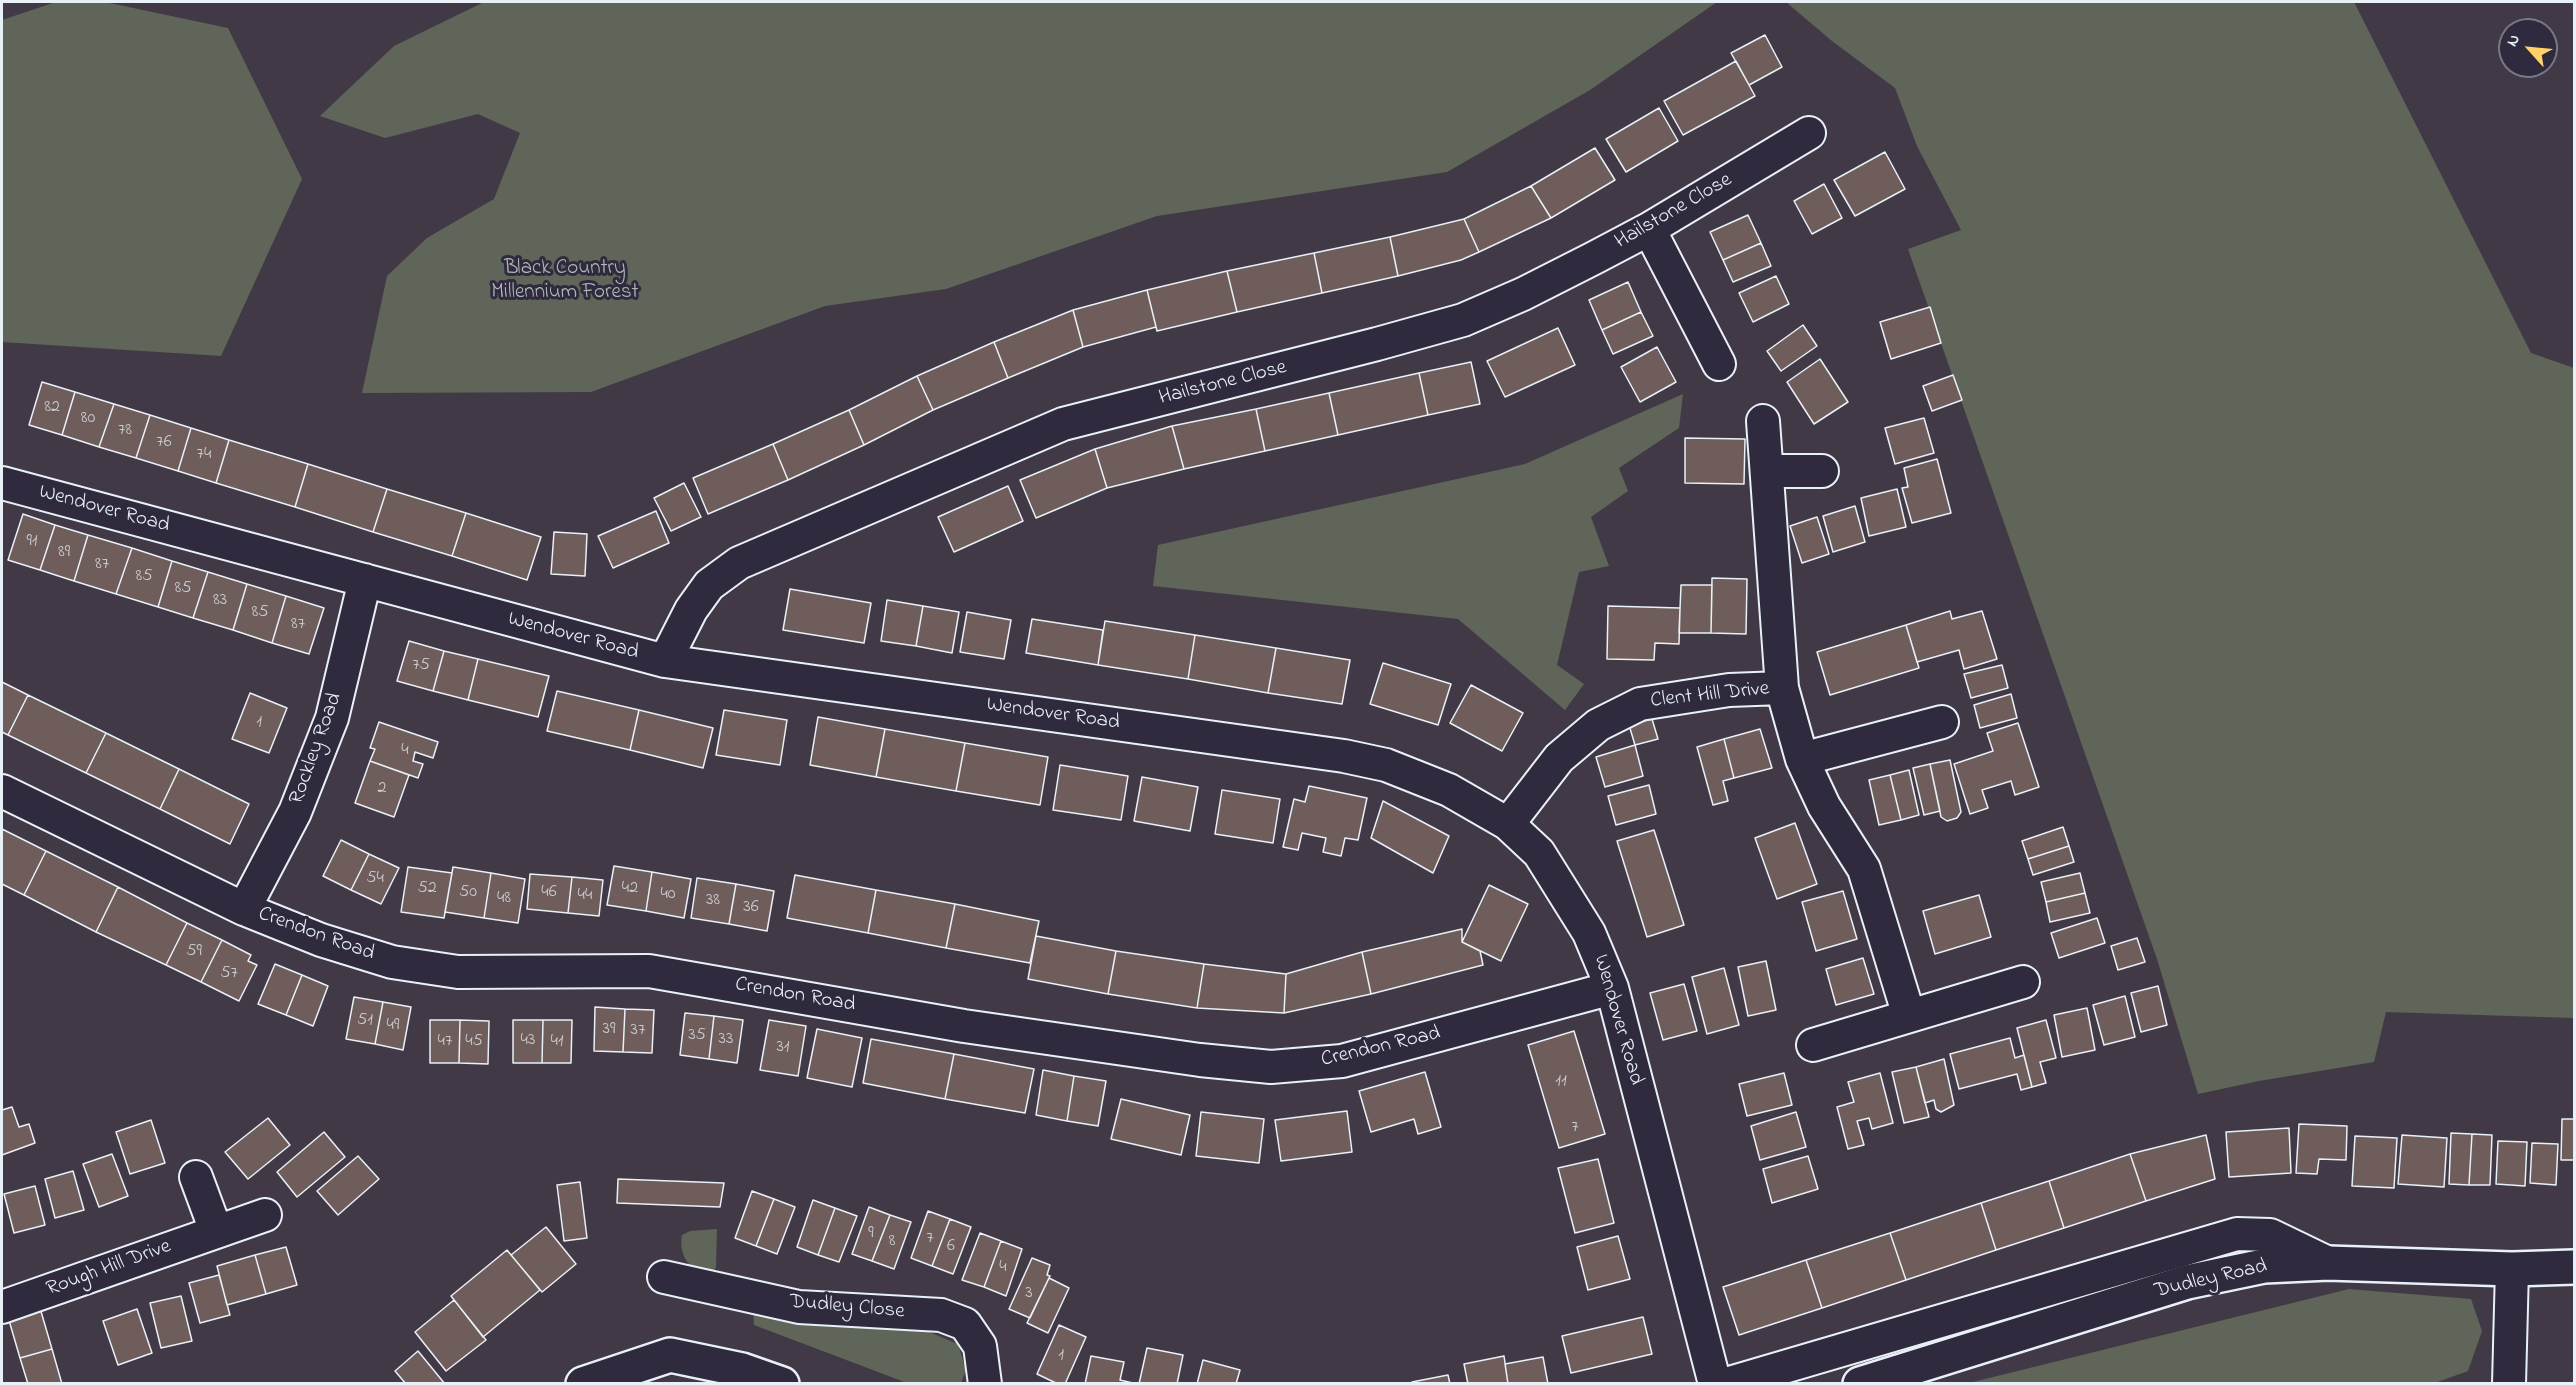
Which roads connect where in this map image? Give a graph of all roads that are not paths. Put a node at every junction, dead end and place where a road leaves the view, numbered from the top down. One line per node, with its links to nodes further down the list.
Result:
1 (1809, 133): 2 (street, Hailstone Close)
2 (1648, 229): 3 (street); 9 (street, Hailstone Close)
3 (1719, 364)
4 (1763, 421): 5 (street, Clent Hill Drive)
5 (1767, 471): 6 (street); 10 (street, Clent Hill Drive)
6 (1822, 471)
7 (2, 483): 8 (street, Wendover Road)
8 (365, 580): 9 (street, Wendover Road); 15 (street, Rockley Road)
9 (665, 661): 14 (street, Wendover Road)
10 (1782, 688): 12 (street, Clent Hill Drive); 14 (street, Clent Hill Drive)
11 (1942, 722): 12 (street)
12 (1802, 759): 18 (street, Clent Hill Drive)
13 (2, 791): 15 (street, Crendon Road)
14 (1508, 824): 17 (street, Wendover Road)
15 (243, 909): 17 (street, Crendon Road)
16 (2024, 982): 18 (street)
17 (1612, 988): 31 (street, Wendover Road)
18 (1909, 1016): 19 (street)
19 (1813, 1045)
20 (196, 1178): 22 (street)
21 (265, 1215): 22 (street, Rough Hill Drive)
22 (216, 1231): 27 (street, Rough Hill Drive)
23 (2328, 1263): 25 (main road, Dudley Road); 32 (street); 33 (main road, Dudley Road)
24 (2574, 1267): 25 (main road, Dudley Road)
25 (2512, 1269): 34 (street)
26 (664, 1277): 30 (street, Dudley Close)
27 (2, 1307)
28 (583, 1383): 29 (main road)
29 (782, 1383)
30 (985, 1383)
31 (1715, 1383)
32 (1726, 1383)
33 (1860, 1383)
34 (2509, 1383)

